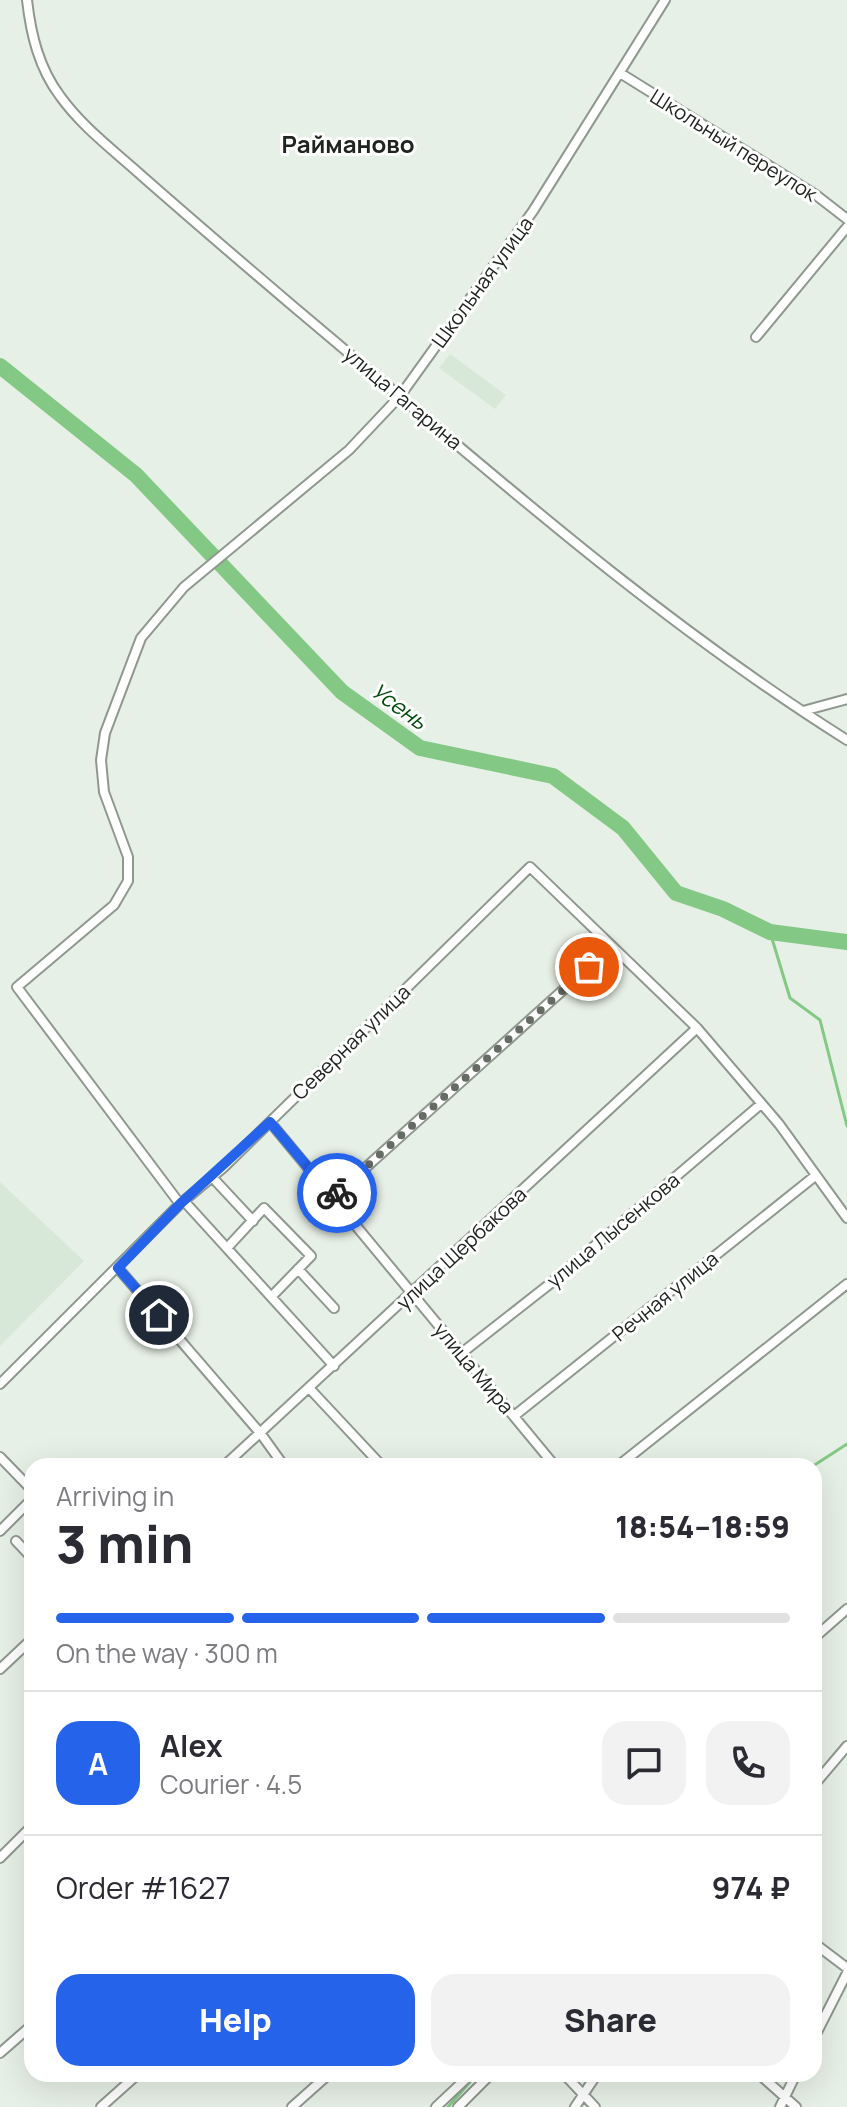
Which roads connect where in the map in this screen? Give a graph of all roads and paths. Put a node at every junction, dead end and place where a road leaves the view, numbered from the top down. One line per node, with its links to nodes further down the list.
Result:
1 (27, 0): 7 (street, улица Гагарина)
2 (665, 0): 3 (street, Школьная улица)
3 (620, 73): 4 (street, Школьный переулок); 7 (street, Школьная улица)
4 (847, 219)
5 (847, 227): 6 (street)
6 (756, 337)
7 (400, 396): 9 (street, улица Гагарина); 18 (street, Школьная улица)
8 (847, 699): 9 (street)
9 (802, 711): 10 (street, улица Гагарина)
10 (847, 740)
11 (612, 946): 12 (street); 14 (street, Северная улица); 17 (street)
12 (697, 1028): 13 (street); 25 (street, улица Щербакова)
13 (761, 1104): 15 (street); 28 (street, улица Лысенкова)
14 (270, 1122): 16 (street, Северная улица); 17 (street, улица Мира)
15 (815, 1176): 19 (street); 32 (street, Речная улица)
16 (212, 1177): 18 (street, Северная улица); 20 (street)
17 (333, 1197): 25 (street, улица Мира)
18 (182, 1203): 21 (street); 22 (street, Северная улица)
19 (847, 1218)
20 (253, 1221): 21 (street); 23 (street)
21 (227, 1248): 26 (street)
22 (118, 1268): 30 (street, Северная улица); 33 (street)
23 (298, 1269): 26 (street); 27 (street)
24 (847, 1284): 39 (street)
25 (412, 1294): 28 (street, улица Мира); 29 (street, улица Щербакова)
26 (273, 1295): 29 (street)
27 (334, 1308)
28 (463, 1352): 32 (street, улица Мира)
29 (334, 1366): 31 (street, улица Щербакова)
30 (0, 1384)
31 (310, 1389): 33 (street, улица Щербакова); 37 (street)
32 (514, 1416): 38 (street, улица Мира)
33 (261, 1434): 35 (street, улица Щербакова); 36 (street)
34 (0, 1457): 40 (street)
35 (233, 1458)
36 (278, 1458)
37 (375, 1458)
38 (548, 1458)
39 (628, 1458)
40 (24, 1482)
41 (24, 1507): 42 (street)
42 (0, 1531)
43 (16, 1541): 44 (street)
44 (24, 1550)
45 (847, 1609): 46 (street)
46 (822, 1631)
47 (24, 1646): 48 (street)
48 (0, 1669)
49 (847, 1746): 50 (street)
50 (822, 1773)
51 (24, 1834): 52 (street)
52 (0, 1858)
53 (822, 1950): 54 (street)
54 (847, 1970): 55 (street)
55 (822, 2022)
56 (24, 2032): 57 (street)
57 (0, 2053)
58 (129, 2082): 68 (street)
59 (320, 2082): 69 (street)
60 (463, 2082): 70 (street)
61 (483, 2082): 71 (street)
62 (571, 2082): 66 (street)
63 (592, 2082): 66 (street)
64 (768, 2082): 67 (street)
65 (792, 2082): 67 (street)
66 (583, 2095): 72 (street); 73 (street)
67 (784, 2097): 74 (street); 75 (street)
68 (101, 2107)
69 (292, 2107)
70 (436, 2107)
71 (458, 2107)
72 (575, 2107)
73 (595, 2107)
74 (780, 2107)
75 (796, 2107)

